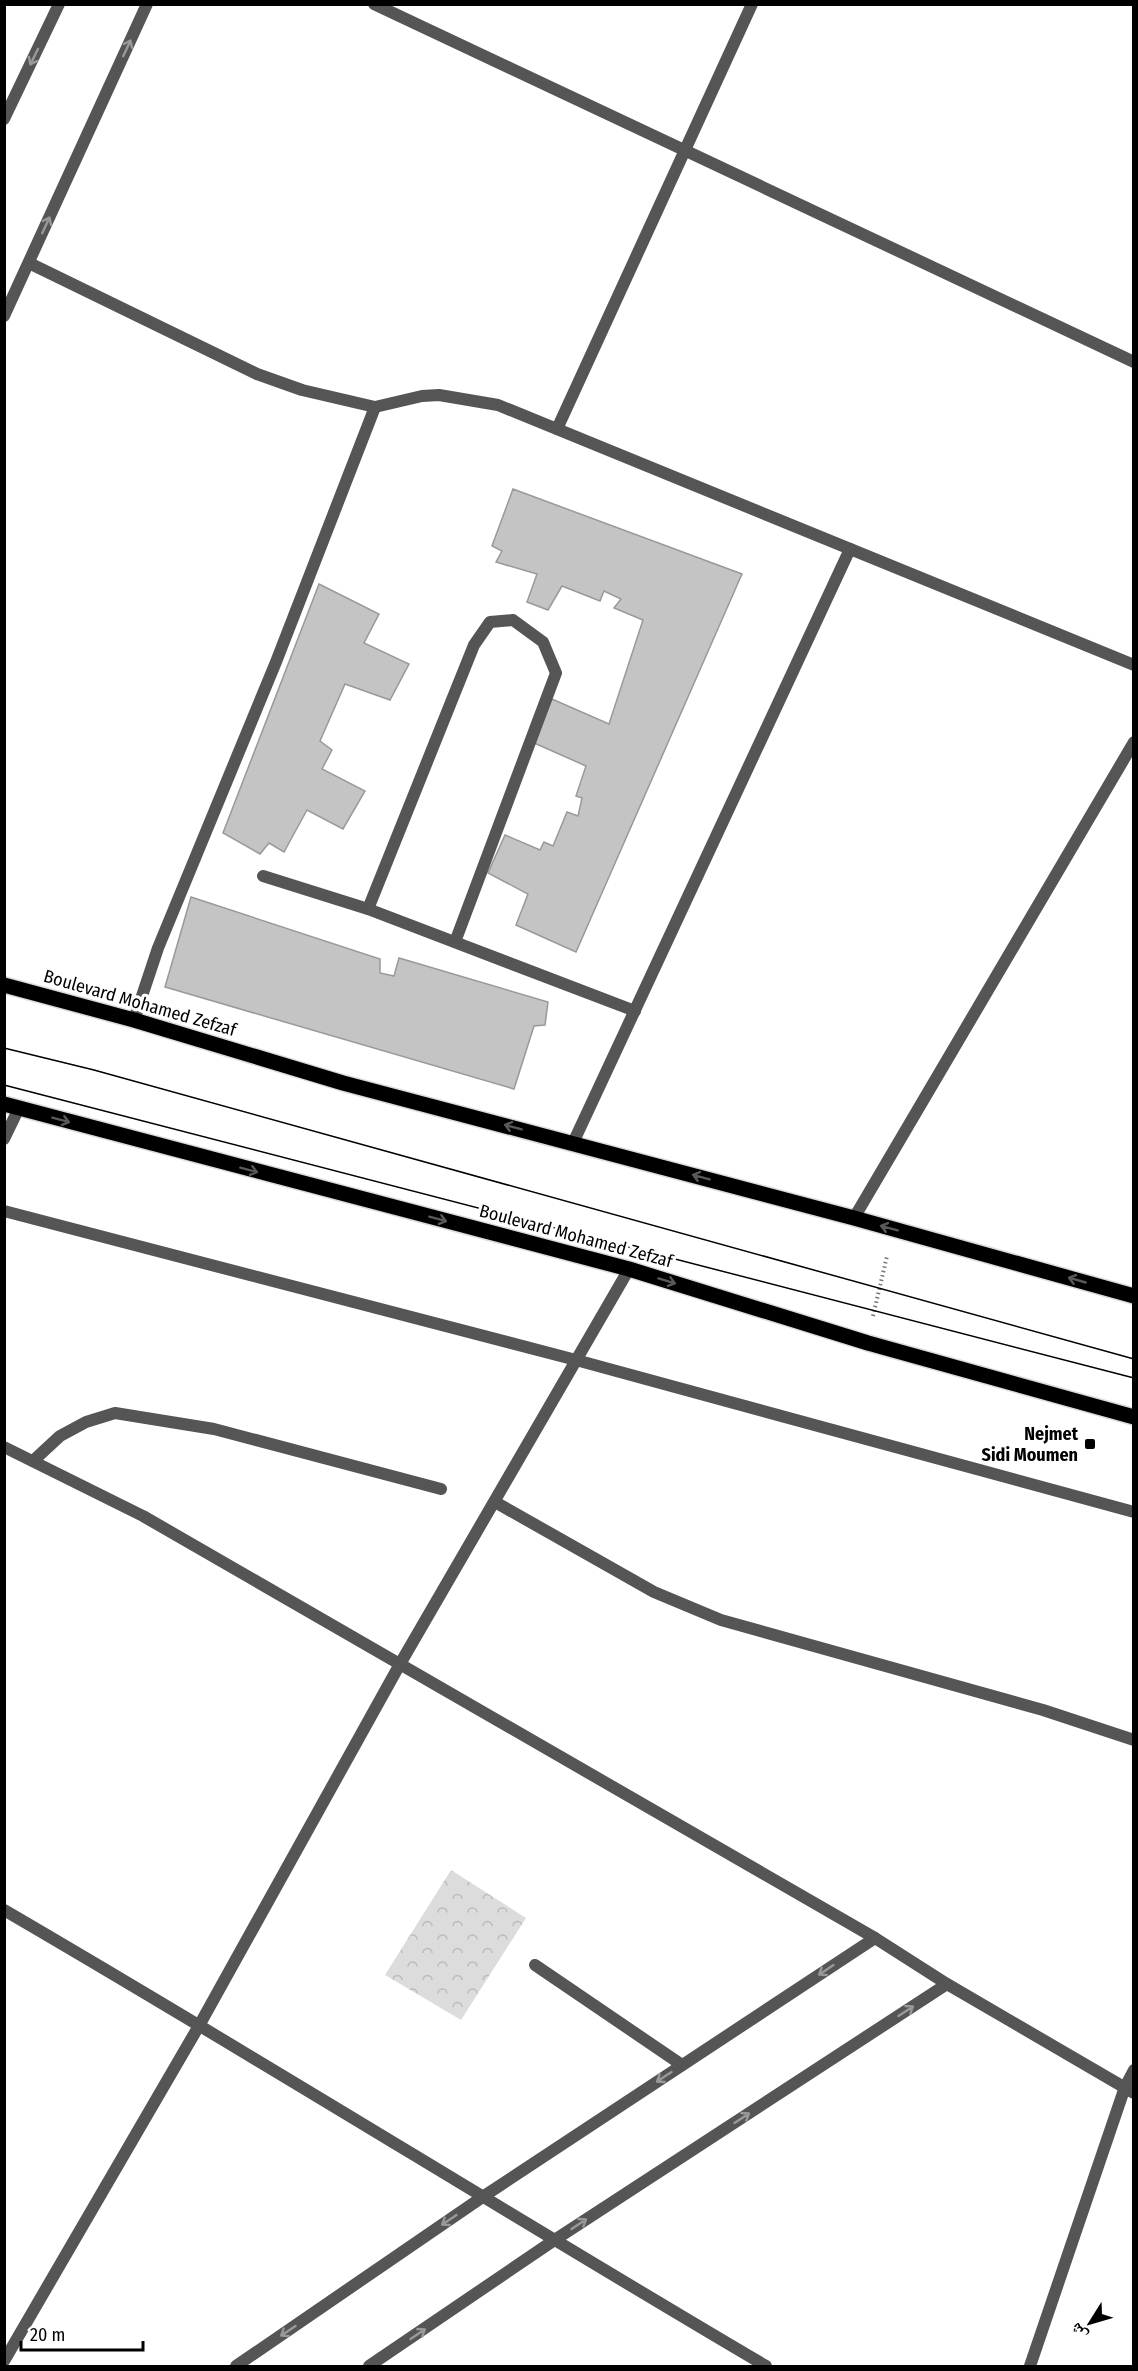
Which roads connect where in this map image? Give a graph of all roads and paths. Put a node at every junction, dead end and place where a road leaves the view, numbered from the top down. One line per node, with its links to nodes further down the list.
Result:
1 (59, 4): 5 (street, one-way to 5)
2 (147, 4): 7 (street, one-way to 2)
3 (374, 4): 6 (street)
4 (752, 4): 6 (street)
5 (4, 119)
6 (684, 150): 9 (street); 11 (street)
7 (29, 263): 8 (street); 10 (street)
8 (4, 316)
9 (1134, 362)
10 (375, 406): 11 (street); 20 (street)
11 (556, 429): 12 (street)
12 (850, 549): 13 (street); 19 (street)
13 (1134, 665)
14 (1134, 742): 25 (street)
15 (263, 876): 16 (street)
16 (368, 909): 17 (street); 17 (street)
17 (455, 942): 19 (street)
18 (4, 985): 20 (main road, Boulevard Mohamed Zefzaf)
19 (635, 1011): 23 (street)
20 (134, 1020): 23 (main road, Boulevard Mohamed Zefzaf, one-way to 20)
21 (12, 1106): 22 (street); 27 (main road, Boulevard Mohamed Zefzaf, one-way to 27)
22 (4, 1139)
23 (573, 1143): 25 (main road, Boulevard Mohamed Zefzaf, one-way to 23)
24 (4, 1211): 30 (street)
25 (854, 1218): 26 (main road, Boulevard Mohamed Zefzaf, one-way to 25)
26 (893, 1229): 28 (main road, Boulevard Mohamed Zefzaf, one-way to 26); 29 (path)
27 (629, 1269): 29 (main road, Boulevard Mohamed Zefzaf, one-way to 29); 30 (street)
28 (1134, 1296)
29 (868, 1342): 31 (main road, Boulevard Mohamed Zefzaf)
30 (576, 1360): 35 (street); 36 (street)
31 (1134, 1417)
32 (4, 1447): 33 (street)
33 (33, 1461): 34 (street); 37 (street)
34 (441, 1489)
35 (495, 1502): 37 (street); 38 (street)
36 (1134, 1512)
37 (400, 1664): 40 (street); 43 (street)
38 (1134, 1740)
39 (4, 1910): 43 (street)
40 (875, 1938): 42 (street); 44 (street, one-way to 44)
41 (535, 1965): 44 (street)
42 (947, 1984): 46 (street); 48 (street, one-way to 42)
43 (200, 2024): 47 (street); 49 (street)
44 (682, 2065): 47 (street, one-way to 47)
45 (1134, 2070): 46 (street)
46 (1129, 2090): 53 (street)
47 (484, 2196): 48 (street); 50 (street, one-way to 50)
48 (554, 2241): 51 (street, one-way to 48); 52 (street)
49 (4, 2361)
50 (236, 2367)
51 (369, 2367)
52 (766, 2367)
53 (1030, 2367)

